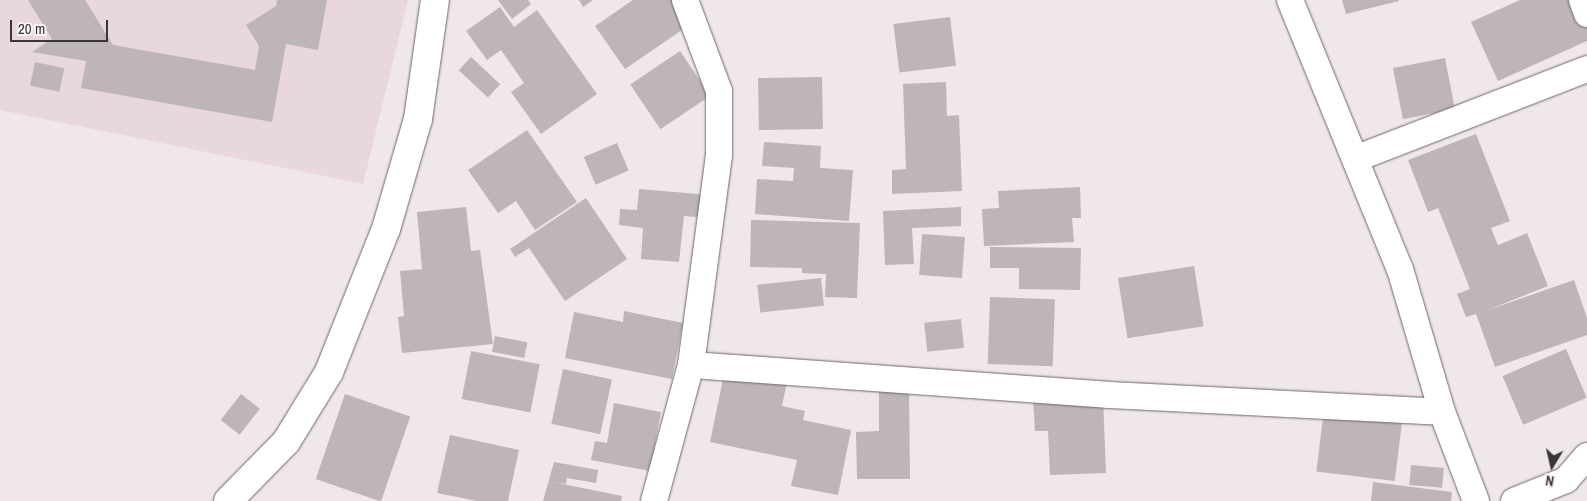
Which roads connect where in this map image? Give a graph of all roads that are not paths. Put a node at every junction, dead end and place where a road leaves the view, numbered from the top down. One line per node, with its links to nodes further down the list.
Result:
1 (435, 0): 11 (street)
2 (685, 0): 8 (street)
3 (1290, 0): 7 (street)
4 (1582, 0): 5 (street)
5 (1587, 14)
6 (1587, 69): 7 (street)
7 (1355, 159): 9 (street)
8 (691, 365): 9 (street); 12 (street)
9 (1442, 412): 13 (street)
10 (1587, 456): 14 (street)
11 (228, 501)
12 (654, 501)
13 (1476, 501)
14 (1514, 501)

